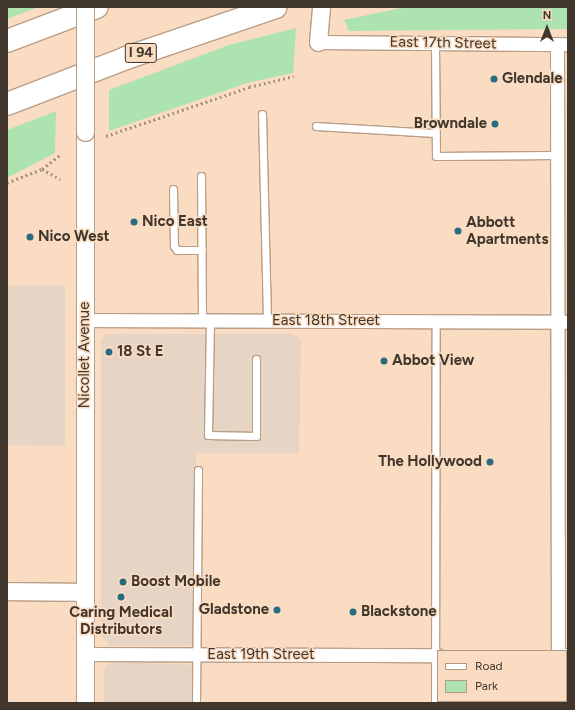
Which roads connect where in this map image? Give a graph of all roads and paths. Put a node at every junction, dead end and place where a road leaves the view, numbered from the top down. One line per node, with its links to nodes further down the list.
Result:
1 (85, 7): 23 (street, Nicollet Avenue, bridge)
2 (97, 7): 6 (highway)
3 (276, 7): 10 (highway, I 94)
4 (321, 7): 5 (street)
5 (318, 38): 7 (street, East 17th Street)
6 (7, 41)
7 (435, 43): 8 (street, East 17th Street); 13 (lane)
8 (562, 44): 16 (street)
9 (294, 76): 14 (path)
10 (7, 104)
11 (262, 114): 25 (lane)
12 (316, 126): 13 (lane)
13 (435, 133): 16 (lane)
14 (106, 136)
15 (60, 155): 17 (path)
16 (557, 155): 27 (street)
17 (42, 169): 19 (path); 20 (path)
18 (201, 176): 22 (lane)
19 (60, 179)
20 (7, 183)
21 (173, 188): 22 (lane)
22 (202, 250): 24 (lane)
23 (85, 320): 24 (street, East 18th Street); 31 (street, Nicollet Avenue)
24 (206, 320): 25 (street, East 18th Street); 28 (lane)
25 (267, 320): 26 (street, East 18th Street)
26 (436, 321): 27 (street, East 18th Street); 35 (lane)
27 (563, 322): 32 (street)
28 (256, 359)
29 (198, 470): 34 (lane)
30 (7, 591): 31 (street)
31 (85, 592): 33 (street, Nicollet Avenue)
32 (558, 650)
33 (85, 654): 34 (street, East 19th Street); 36 (street, Nicollet Avenue)
34 (195, 655): 35 (street, East 19th Street); 37 (lane)
35 (437, 655): 38 (lane)
36 (85, 703)
37 (196, 703)
38 (435, 703)

